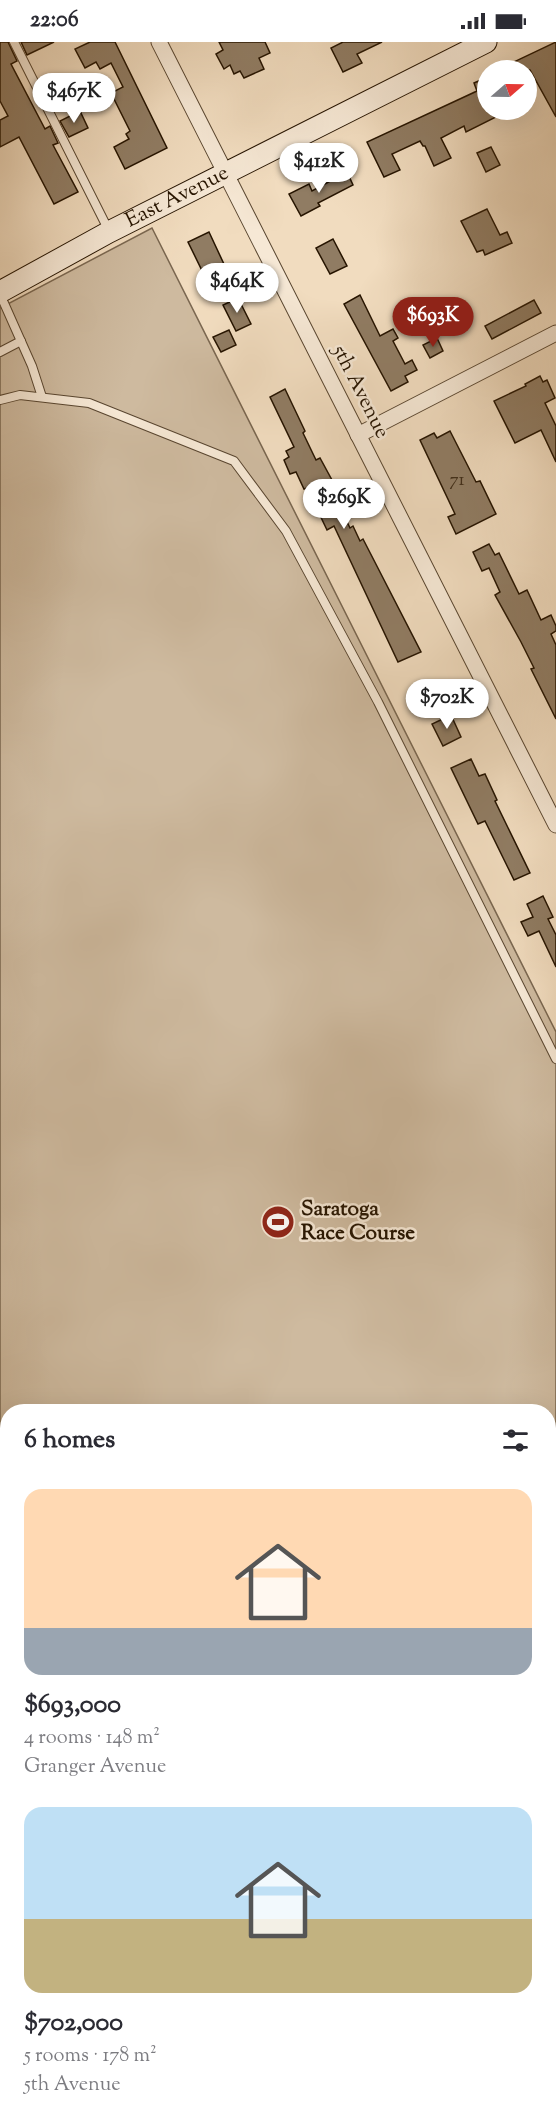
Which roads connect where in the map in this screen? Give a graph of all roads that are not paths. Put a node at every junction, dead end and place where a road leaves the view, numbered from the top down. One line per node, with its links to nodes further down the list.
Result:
1 (14, 42): 5 (lane)
2 (159, 42): 4 (street, 5th Avenue)
3 (486, 42): 4 (street, East Avenue)
4 (225, 174): 5 (street, East Avenue); 12 (street, 5th Avenue)
5 (109, 232): 6 (street, East Avenue)
6 (0, 293): 8 (lane)
7 (556, 333): 12 (street)
8 (21, 341): 9 (lane); 10 (lane)
9 (0, 352)
10 (42, 397): 11 (lane); 14 (lane)
11 (0, 400)
12 (358, 435): 13 (street, 5th Avenue)
13 (556, 825)
14 (556, 1059)

